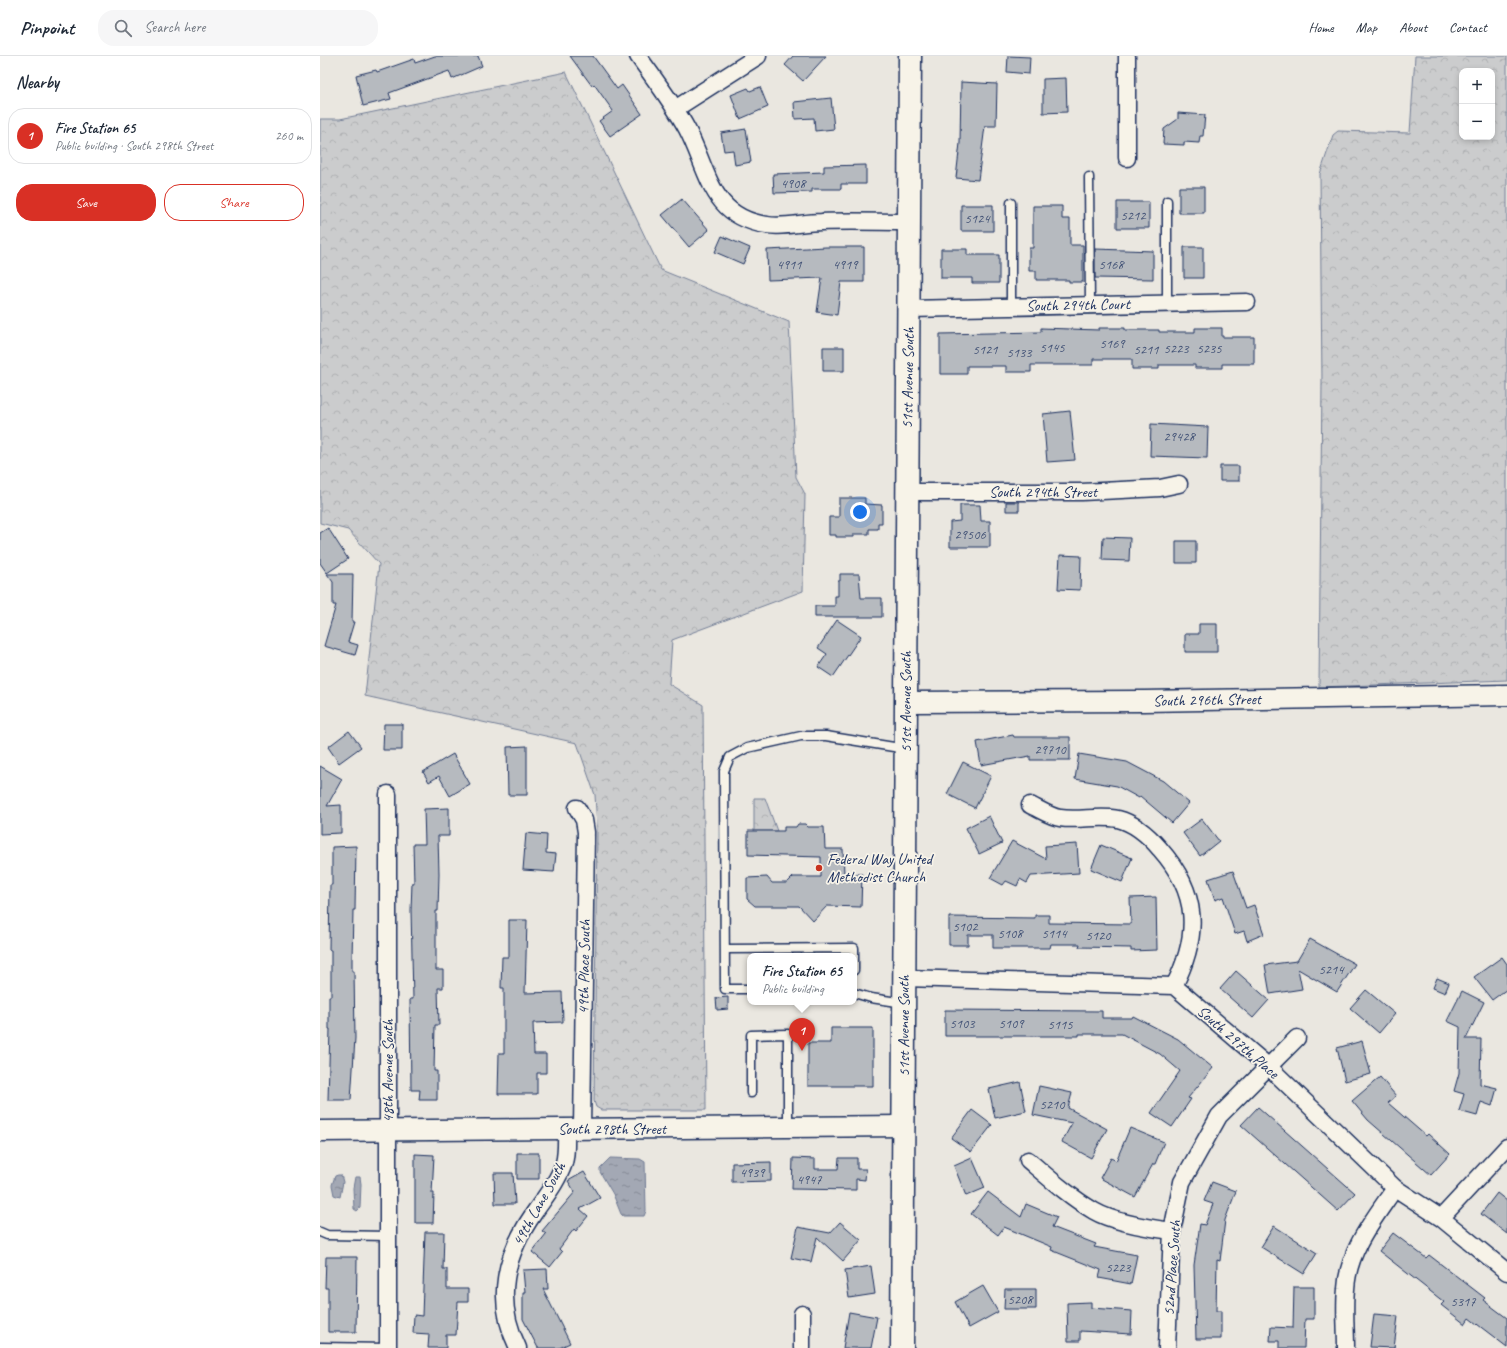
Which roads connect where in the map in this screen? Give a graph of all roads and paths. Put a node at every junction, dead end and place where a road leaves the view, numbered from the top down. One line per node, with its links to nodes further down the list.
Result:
1 (638, 56): 5 (street)
2 (758, 56): 5 (street)
3 (910, 56): 10 (main road, 51st Avenue South)
4 (1127, 56): 6 (street)
5 (675, 109): 10 (street)
6 (1127, 158)
7 (1089, 178): 13 (lane)
8 (1167, 201): 12 (lane)
9 (1011, 203): 14 (lane)
10 (909, 222): 15 (main road, 51st Avenue South)
11 (1247, 302): 12 (street, South 294th Court)
12 (1167, 304): 13 (street, South 294th Court)
13 (1090, 305): 14 (street, South 294th Court)
14 (1011, 307): 15 (street, South 294th Court)
15 (908, 309): 17 (main road, 51st Avenue South)
16 (1179, 484): 17 (street, South 294th Street)
17 (906, 492): 19 (main road, 51st Avenue South)
18 (1507, 695): 19 (street, South 296th Street)
19 (906, 702): 20 (main road, 51st Avenue South)
20 (906, 749): 24 (lane); 26 (main road, 51st Avenue South)
21 (388, 794): 38 (street, 48th Avenue South)
22 (1030, 805): 27 (street)
23 (577, 808): 36 (street, 49th Place South)
24 (725, 949): 25 (lane); 28 (lane)
25 (854, 953)
26 (905, 978): 27 (street); 30 (main road, 51st Avenue South)
27 (1174, 986): 32 (street, South 297th Place)
28 (747, 989)
29 (857, 994): 30 (lane)
30 (904, 1004): 34 (main road, 51st Avenue South)
31 (1297, 1038): 32 (street, 52nd Place South)
32 (1269, 1067): 41 (street, South 297th Place); 43 (street, 52nd Place South)
33 (751, 1093): 35 (lane)
34 (904, 1126): 35 (street, South 298th Street); 52 (main road, 51st Avenue South)
35 (788, 1128): 36 (street, South 298th Street)
36 (574, 1129): 38 (street, South 298th Street); 50 (street, 49th Lane South)
37 (320, 1132): 38 (street, South 298th Street)
38 (388, 1132): 45 (street, 48th Avenue South)
39 (1507, 1147): 42 (street)
40 (1028, 1160): 43 (street)
41 (1395, 1188): 42 (street, South 297th Place); 54 (street)
42 (1441, 1218): 46 (street, South 297th Place)
43 (1172, 1231): 53 (street, 52nd Place South)
44 (320, 1232): 45 (lane)
45 (388, 1236): 49 (street, 48th Avenue South)
46 (1507, 1272)
47 (802, 1314): 51 (street)
48 (320, 1347): 49 (lane)
49 (388, 1348)
50 (518, 1348)
51 (802, 1348)
52 (902, 1348)
53 (1167, 1348)
54 (1346, 1348)

